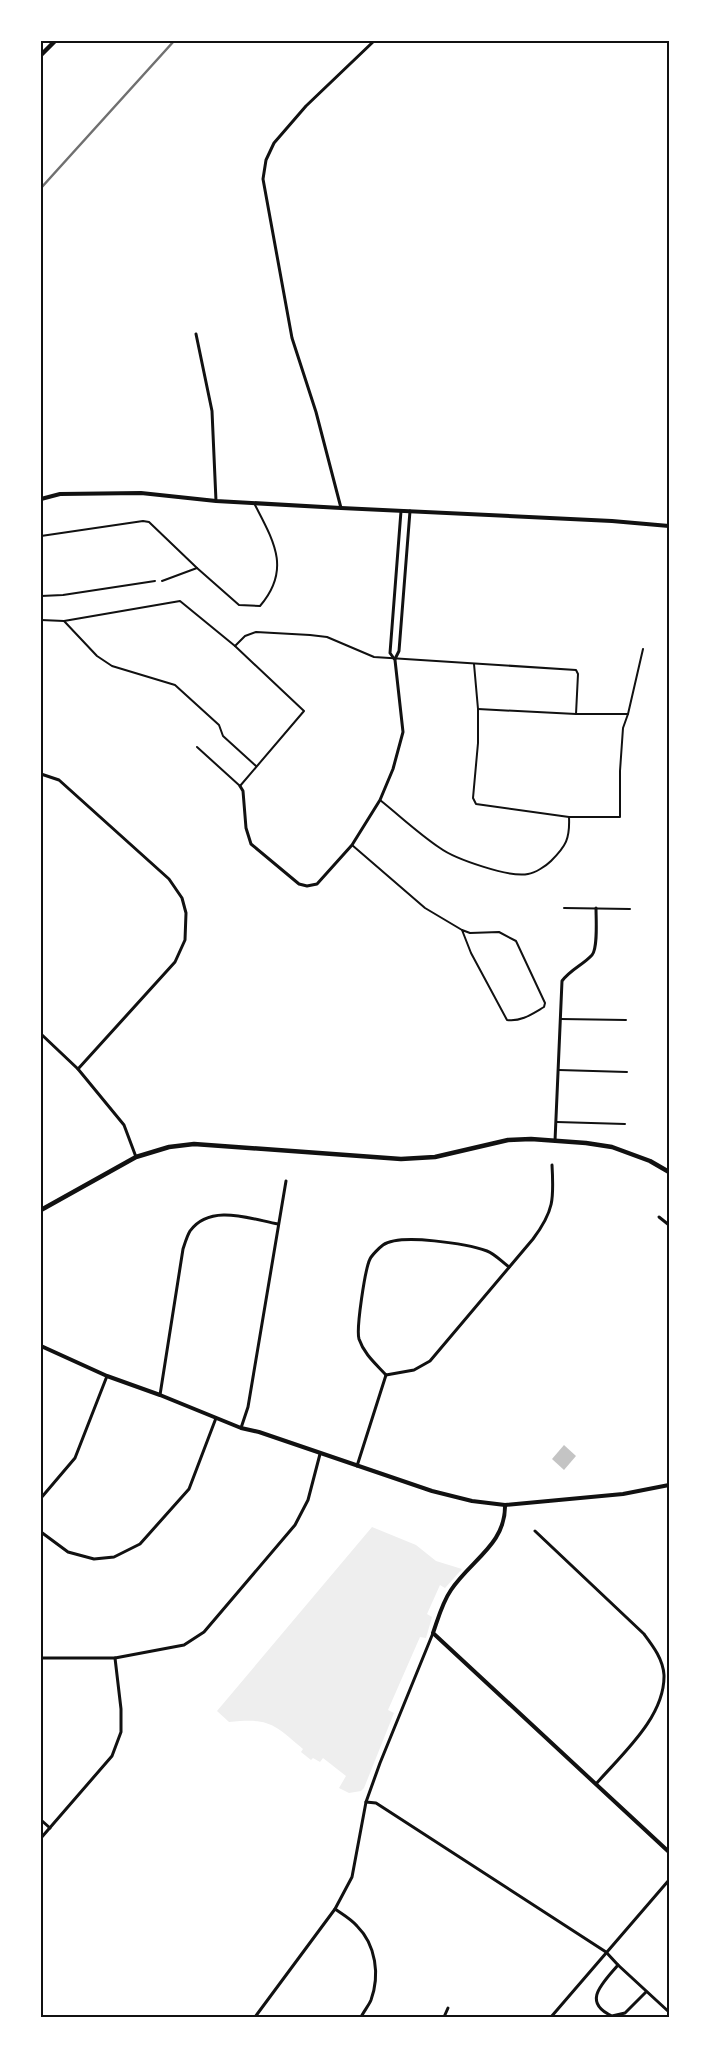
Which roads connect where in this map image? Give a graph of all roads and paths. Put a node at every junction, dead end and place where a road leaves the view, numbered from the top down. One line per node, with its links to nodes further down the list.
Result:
1 (55, 41): 3 (main road)
2 (374, 41): 8 (street)
3 (41, 55)
4 (196, 334): 6 (street)
5 (41, 498): 6 (street)
6 (216, 501): 7 (street)
7 (254, 503): 8 (street); 13 (lane)
8 (341, 508): 9 (street)
9 (401, 511): 10 (street); 16 (street)
10 (410, 511): 11 (street); 17 (street)
11 (669, 526)
12 (41, 536): 13 (lane)
13 (197, 568): 15 (lane)
14 (155, 581): 18 (lane)
15 (162, 581)
16 (395, 591): 17 (street); 21 (street)
17 (403, 592): 22 (street)
18 (41, 596)
19 (41, 620): 20 (lane)
20 (64, 621): 23 (lane); 31 (lane)
21 (392, 634): 22 (street); 25 (street)
22 (400, 635): 25 (street)
23 (234, 646): 25 (lane); 31 (lane)
24 (642, 649): 29 (lane)
25 (395, 660): 26 (lane); 34 (street)
26 (474, 664): 27 (lane); 28 (lane)
27 (478, 709): 28 (lane); 35 (lane)
28 (576, 714): 29 (lane)
29 (628, 714): 35 (lane)
30 (197, 747): 33 (lane)
31 (256, 766): 33 (lane)
32 (41, 774): 44 (street)
33 (240, 786): 36 (street)
34 (380, 800): 35 (lane); 36 (street)
35 (569, 817)
36 (352, 845): 40 (lane)
37 (564, 908): 38 (lane)
38 (596, 908): 39 (lane); 41 (street)
39 (630, 909)
40 (462, 930): 40 (lane)
41 (561, 1019): 42 (lane); 45 (street)
42 (626, 1020)
43 (41, 1034): 44 (street)
44 (78, 1069): 50 (street)
45 (559, 1070): 46 (lane); 47 (street)
46 (627, 1072)
47 (557, 1122): 48 (lane); 49 (street)
48 (625, 1124)
49 (555, 1141): 50 (main road); 52 (main road)
50 (136, 1157): 54 (main road)
51 (552, 1165): 58 (street)
52 (669, 1172)
53 (286, 1181): 56 (street)
54 (41, 1210)
55 (659, 1217): 57 (street)
56 (278, 1224): 62 (street); 64 (street)
57 (669, 1225)
58 (509, 1267): 60 (street); 60 (street)
59 (41, 1346): 61 (street)
60 (386, 1375): 66 (street)
61 (106, 1376): 62 (street); 68 (street)
62 (160, 1395): 63 (street)
63 (216, 1418): 64 (street); 71 (street)
64 (241, 1428): 65 (street)
65 (320, 1454): 66 (street); 74 (street)
66 (357, 1466): 69 (street)
67 (669, 1485): 69 (street)
68 (41, 1498)
69 (505, 1505): 72 (street)
70 (535, 1531): 75 (street)
71 (41, 1532)
72 (434, 1633): 75 (street); 76 (street)
73 (41, 1658): 74 (street)
74 (115, 1658): 78 (street)
75 (596, 1784): 80 (street)
76 (366, 1802): 82 (street); 83 (street)
77 (41, 1820): 78 (street)
78 (50, 1828): 79 (street)
79 (41, 1838)
80 (669, 1852)
81 (669, 1880): 83 (street)
82 (335, 1909): 88 (street); 89 (street)
83 (606, 1952): 84 (street); 91 (street)
84 (618, 1965): 85 (street); 85 (street)
85 (646, 1992): 87 (street)
86 (448, 2008): 90 (street)
87 (669, 2012)
88 (255, 2017)
89 (361, 2017)
90 (444, 2017)
91 (551, 2017)

